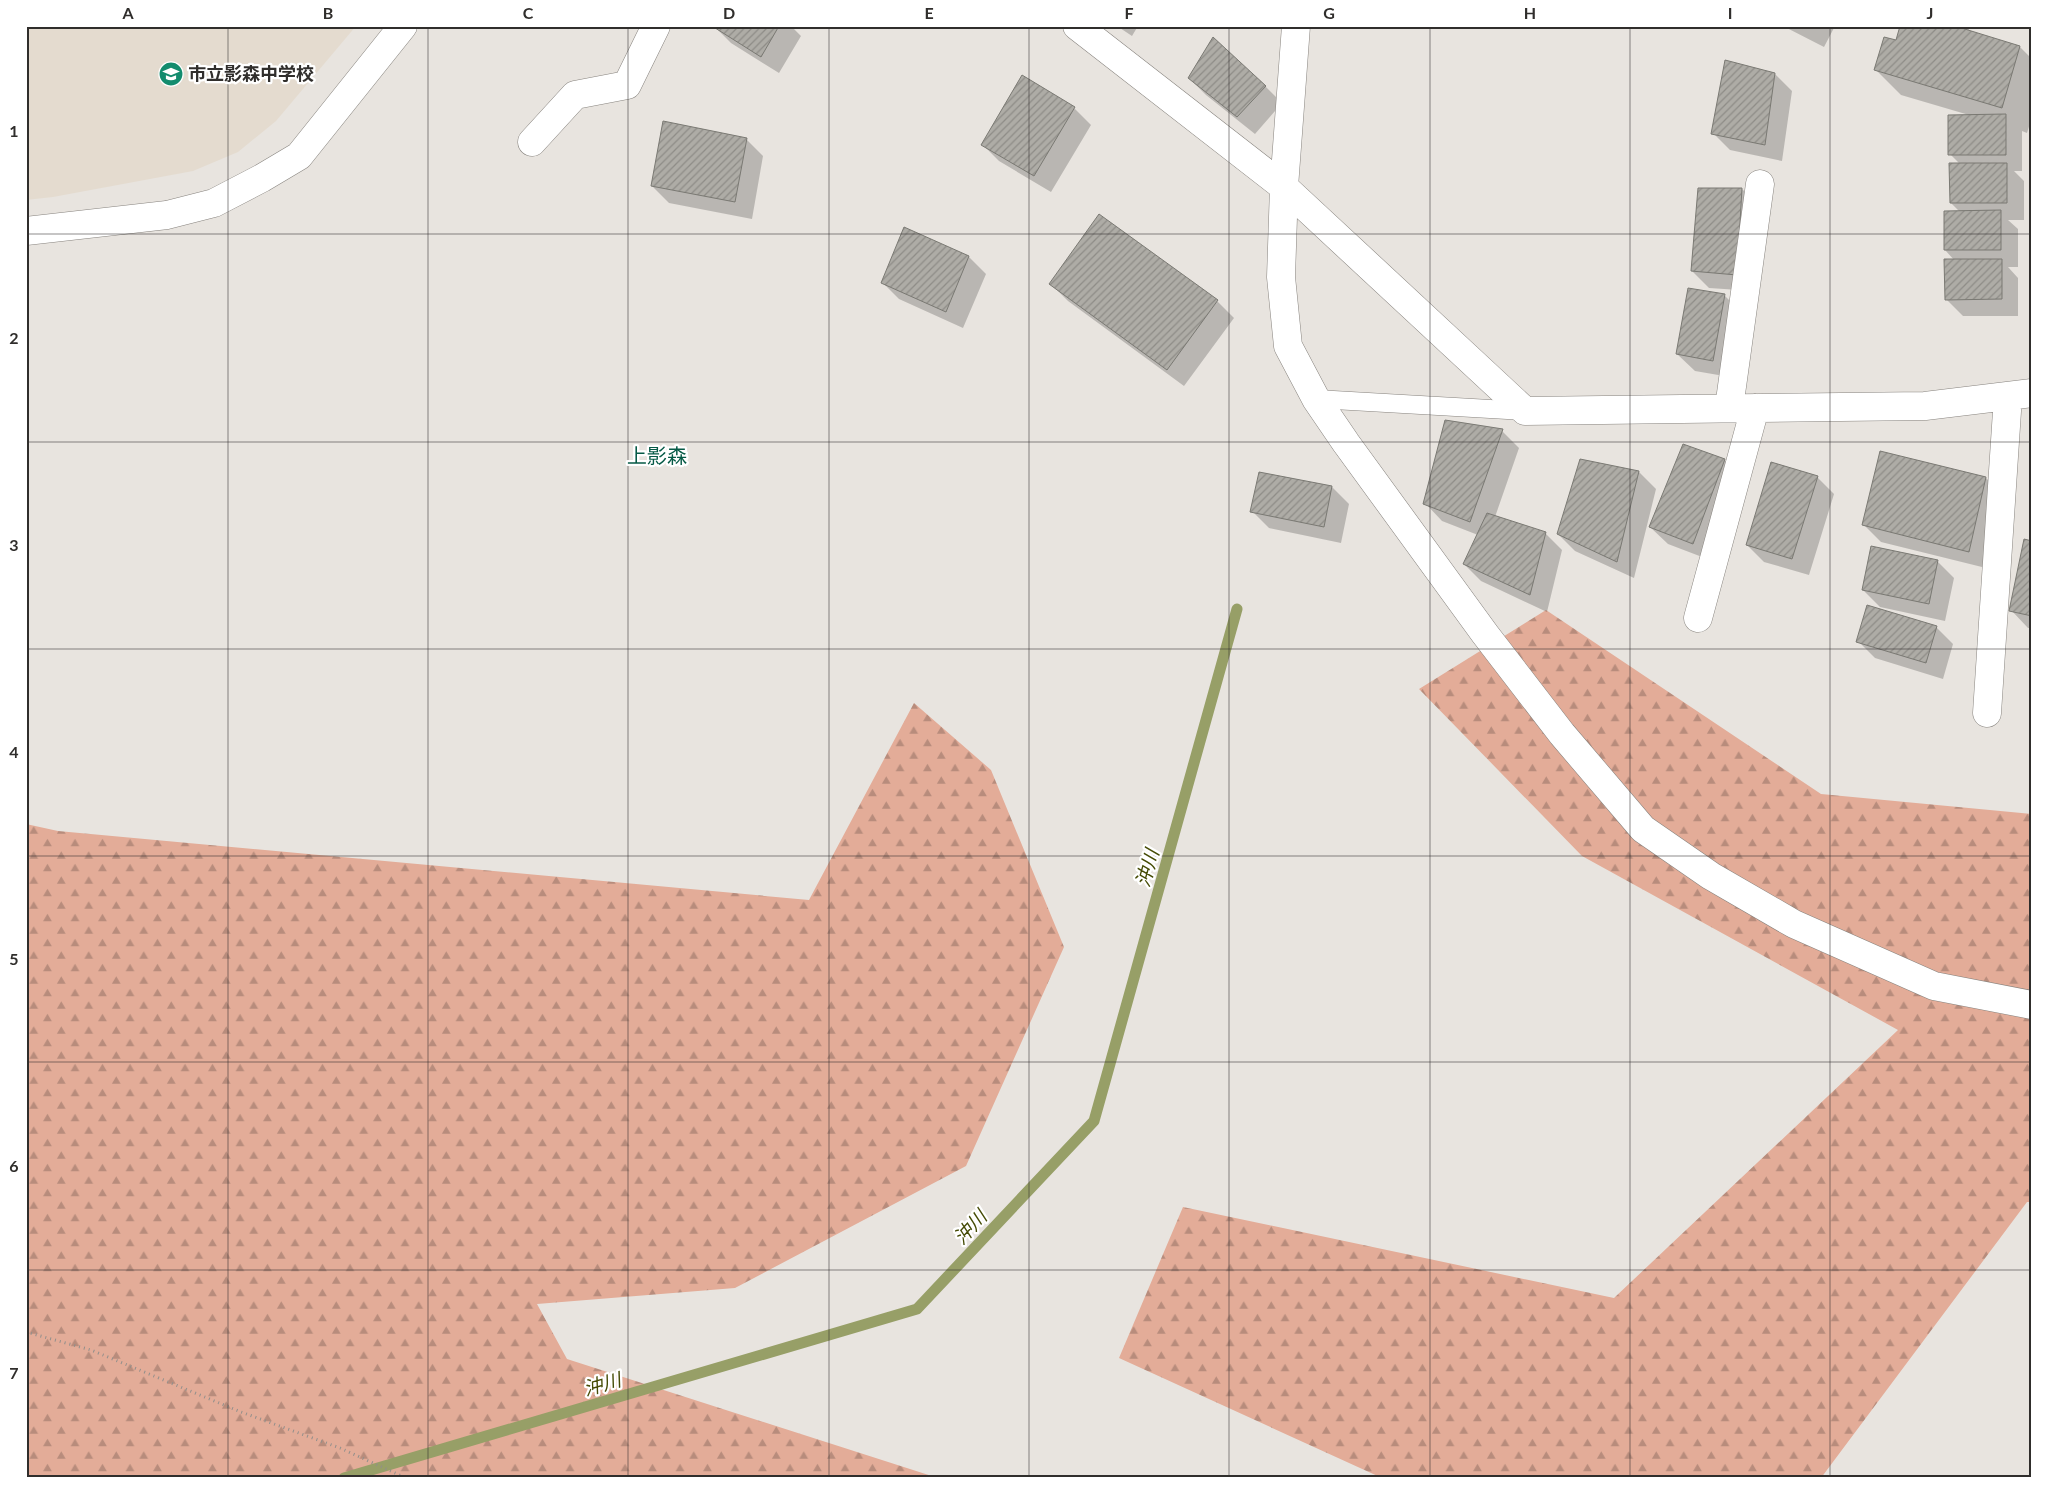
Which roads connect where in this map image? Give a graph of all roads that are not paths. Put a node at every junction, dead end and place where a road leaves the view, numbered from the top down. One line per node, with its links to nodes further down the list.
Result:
1 (403, 26): 8 (street)
2 (656, 26): 5 (street)
3 (1078, 26): 7 (street)
4 (1296, 26): 7 (street)
5 (532, 142)
6 (1760, 184): 11 (street)
7 (1284, 188): 10 (street); 12 (street)
8 (26, 231)
9 (2020, 394): 11 (street); 14 (street)
10 (1316, 399): 12 (lane); 15 (street)
11 (1742, 408): 12 (street); 13 (street)
12 (1525, 411)
13 (1698, 618)
14 (1988, 713)
15 (2032, 1005)

